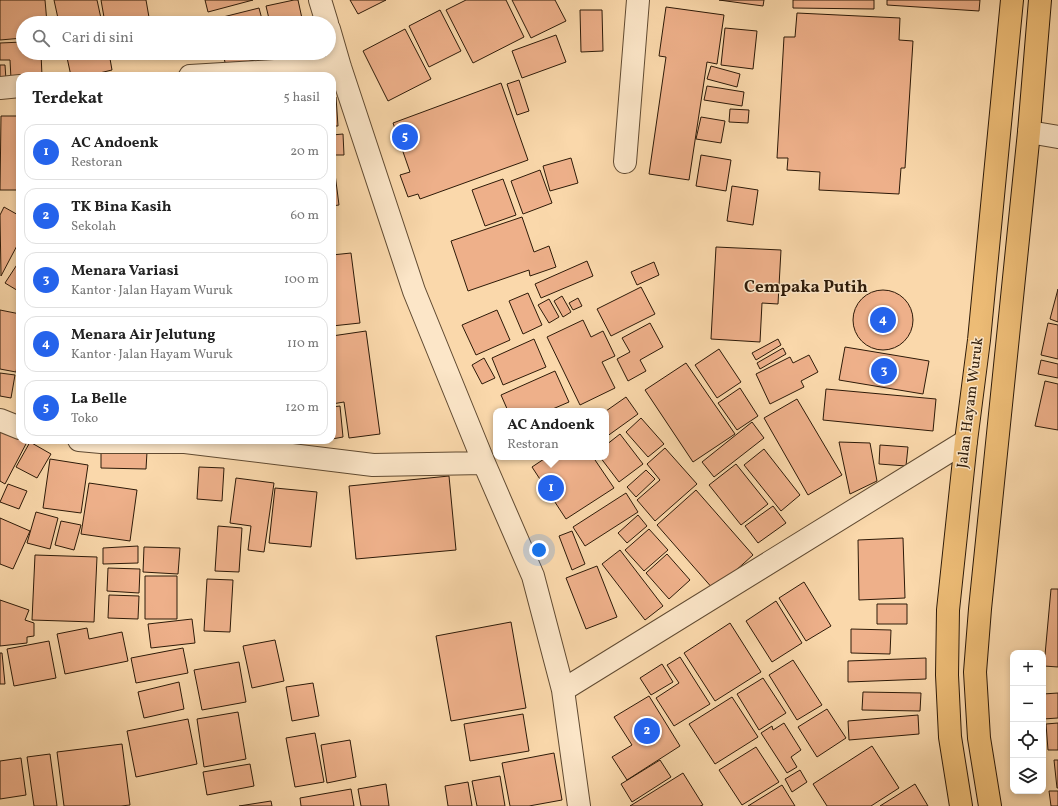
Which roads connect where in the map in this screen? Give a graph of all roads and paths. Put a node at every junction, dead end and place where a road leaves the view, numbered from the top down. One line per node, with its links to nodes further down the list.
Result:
1 (320, 0): 5 (street)
2 (638, 0): 13 (street)
3 (1012, 0): 16 (main road, Jalan Hayam Wuruk)
4 (1040, 0): 11 (main road, Jalan Hayam Wuruk)
5 (325, 16)
6 (336, 53): 7 (street)
7 (340, 67): 8 (street); 18 (street)
8 (257, 72)
9 (16, 86): 10 (street)
10 (0, 88)
11 (1029, 132): 12 (street); 22 (main road, Jalan Hayam Wuruk)
12 (1058, 137)
13 (625, 162)
14 (0, 420): 15 (street)
15 (16, 426)
16 (966, 441): 19 (street); 21 (main road, Jalan Hayam Wuruk)
17 (201, 444): 18 (street)
18 (484, 463): 19 (street)
19 (563, 690): 20 (street)
20 (579, 806)
21 (961, 806)
22 (990, 806)

